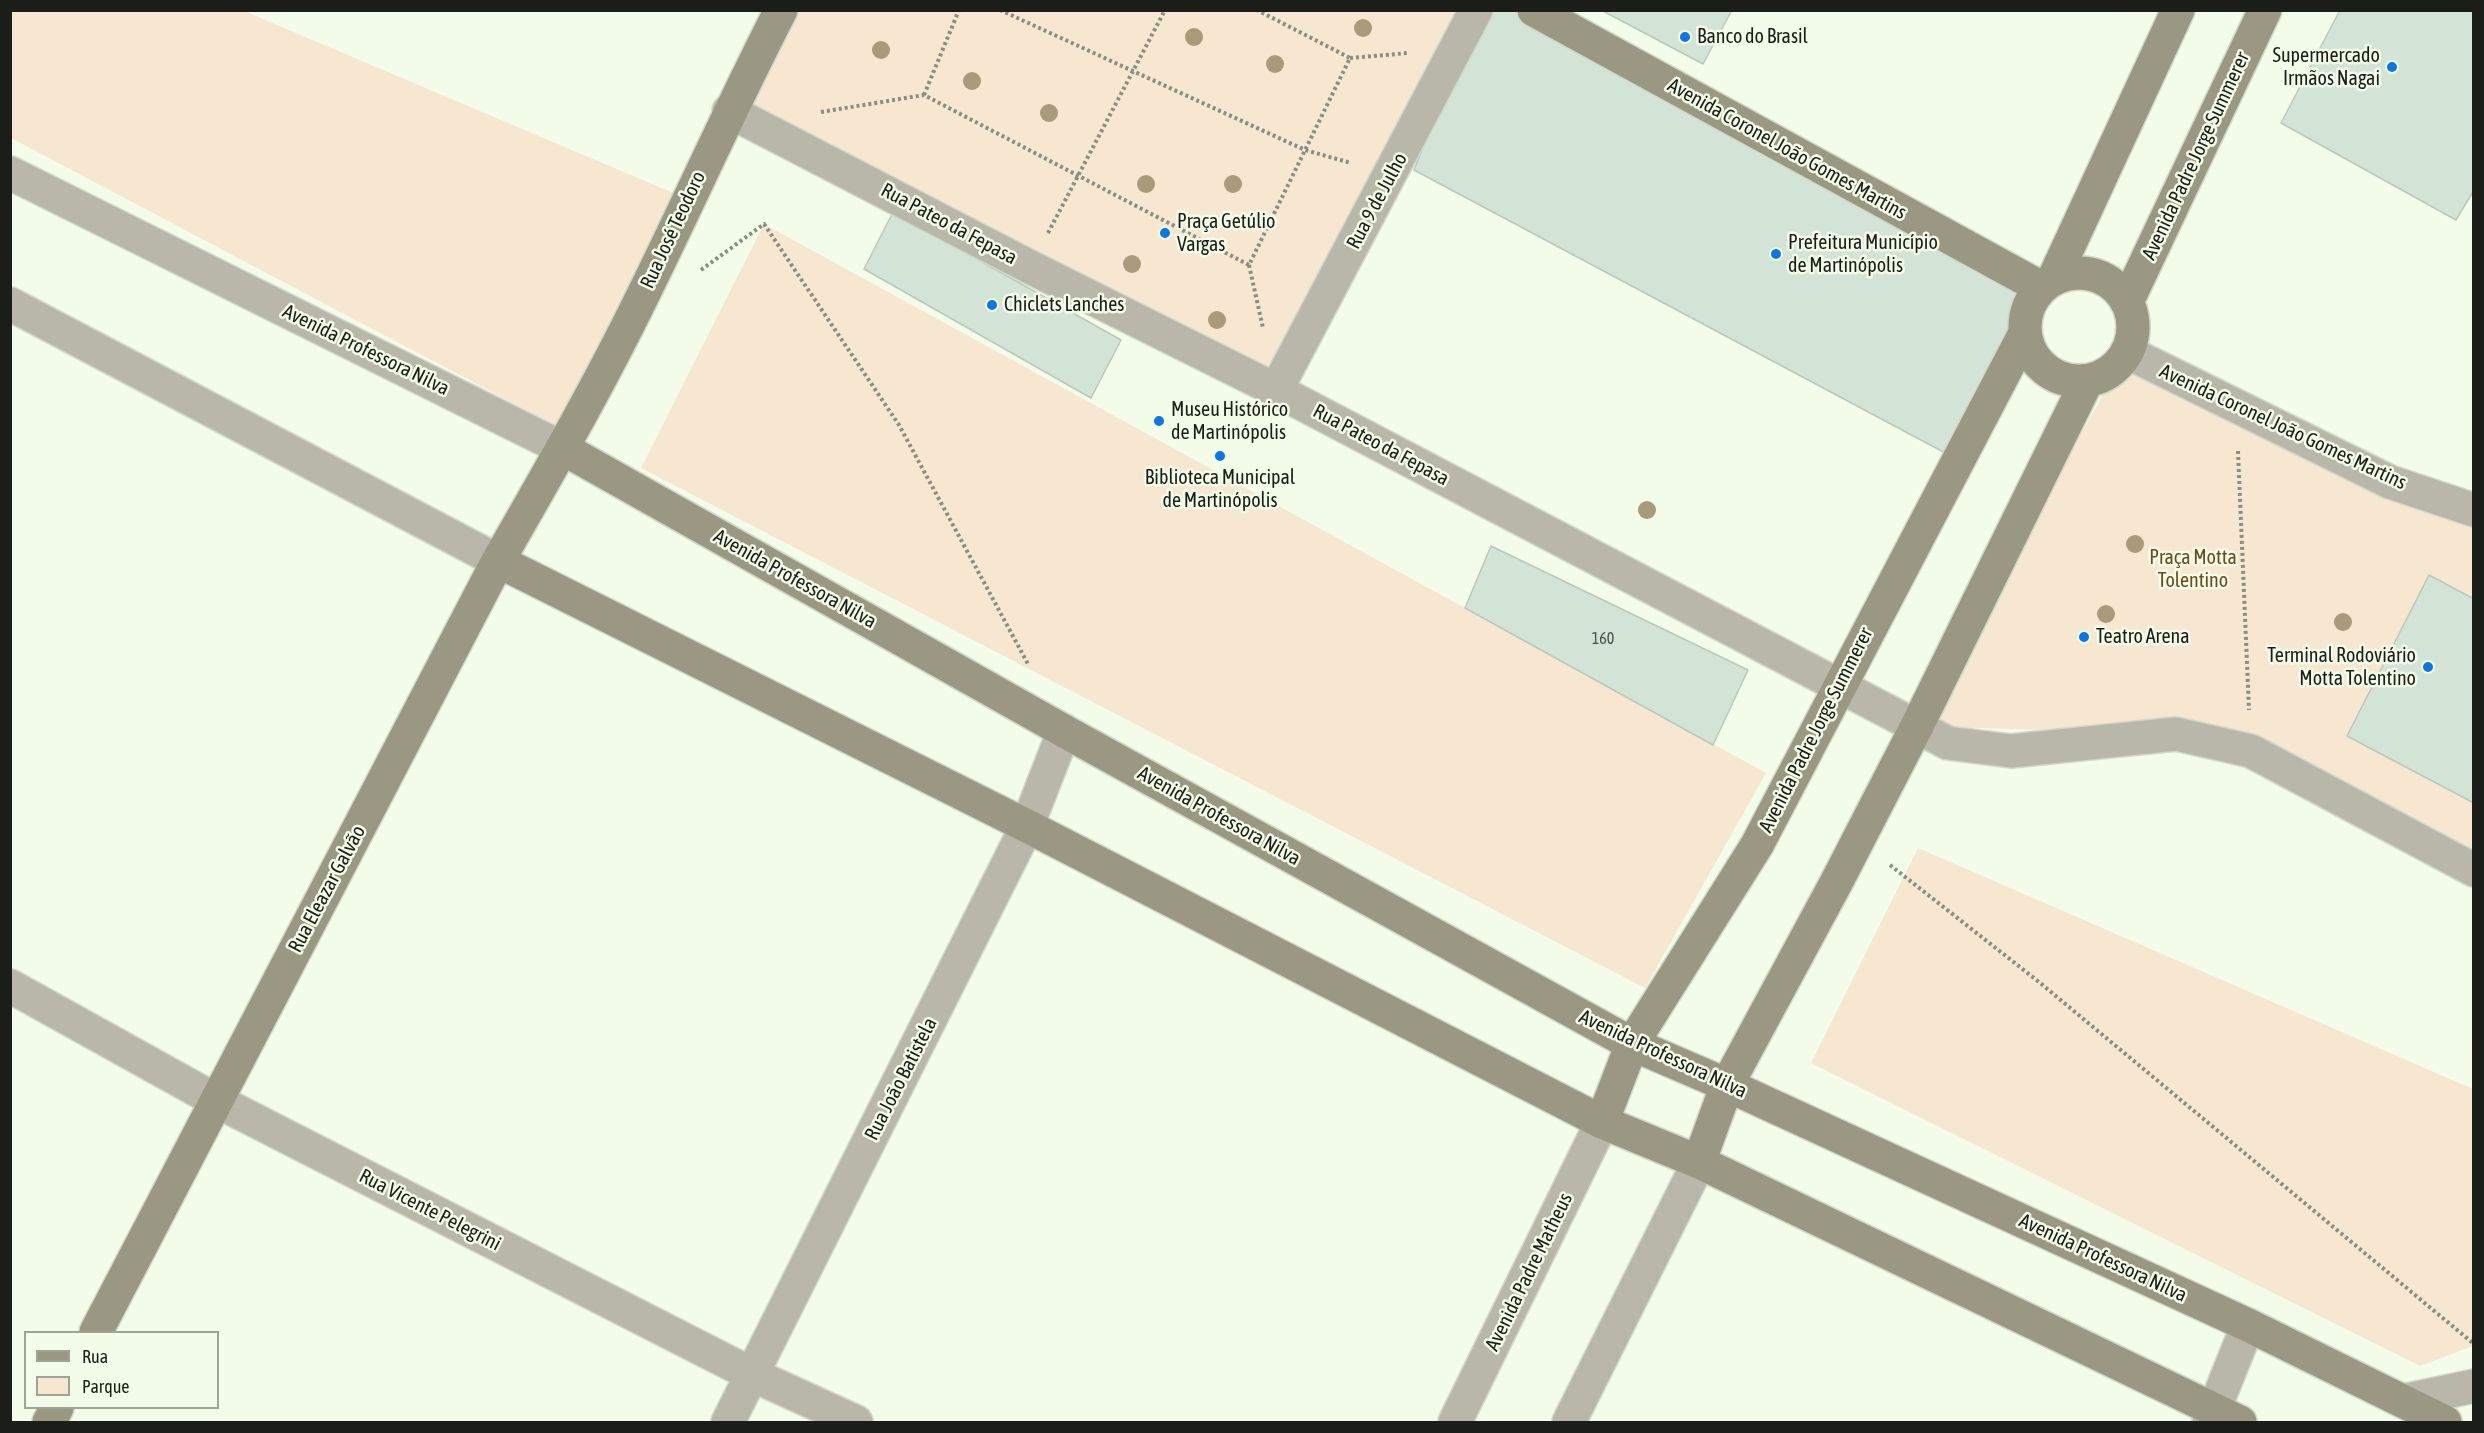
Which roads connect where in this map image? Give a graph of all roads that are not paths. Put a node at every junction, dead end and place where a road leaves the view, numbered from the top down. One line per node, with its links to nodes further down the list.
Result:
1 (781, 10): 6 (street, Rua José Teodoro)
2 (1476, 10): 14 (street, Rua 9 de Julho)
3 (1534, 10): 8 (street, Avenida Coronel João Gomes Martins)
4 (2178, 10): 8 (street)
5 (2265, 10): 9 (street, Avenida Padre Jorge Summerer)
6 (742, 117): 14 (street, Rua Pateo da Fepasa); 15 (street, Rua José Teodoro)
7 (10, 173): 15 (street, Avenida Professora Nilva)
8 (2047, 282): 9 (street); 11 (street)
9 (2127, 302): 12 (street)
10 (10, 304): 17 (street)
11 (2024, 334): 13 (street); 18 (street, Avenida Padre Jorge Summerer)
12 (2127, 352): 13 (street); 16 (street, Avenida Coronel João Gomes Martins)
13 (2087, 381): 19 (street)
14 (1276, 390): 18 (street, Rua Pateo da Fepasa)
15 (562, 448): 17 (street, Rua Eleazar Galvão); 20 (street, Avenida Professora Nilva)
16 (2474, 510)
17 (498, 561): 21 (street); 26 (street, Rua Eleazar Galvão)
18 (1838, 687): 19 (street, Rua Pateo da Fepasa); 24 (street, Avenida Padre Jorge Summerer)
19 (1917, 726): 22 (street, Rua Pateo da Fepasa); 25 (street)
20 (1065, 731): 21 (street, Rua João Batistela); 24 (street, Avenida Professora Nilva)
21 (1027, 826): 27 (street); 31 (street, Rua João Batistela)
22 (2474, 870)
23 (10, 986): 26 (street, Rua Vicente Pelegrini)
24 (1632, 1044): 25 (street, Avenida Professora Nilva); 27 (street, Avenida Padre Jorge Summerer)
25 (1727, 1085): 28 (street); 29 (street, Avenida Professora Nilva)
26 (216, 1101): 30 (street, Rua Eleazar Galvão); 31 (street, Rua Vicente Pelegrini)
27 (1602, 1122): 28 (street); 37 (street, Avenida Padre Matheus)
28 (1700, 1162): 34 (street); 38 (street)
29 (2248, 1325): 33 (street, Avenida Professora Nilva); 34 (street)
30 (97, 1331)
31 (753, 1375): 35 (street, Rua João Batistela); 36 (street, Rua Vicente Pelegrini)
32 (2474, 1386): 33 (street)
33 (2403, 1401): 39 (street, Avenida Professora Nilva)
34 (2221, 1418)
35 (728, 1422)
36 (856, 1422)
37 (1455, 1422)
38 (1569, 1422)
39 (2445, 1422)

